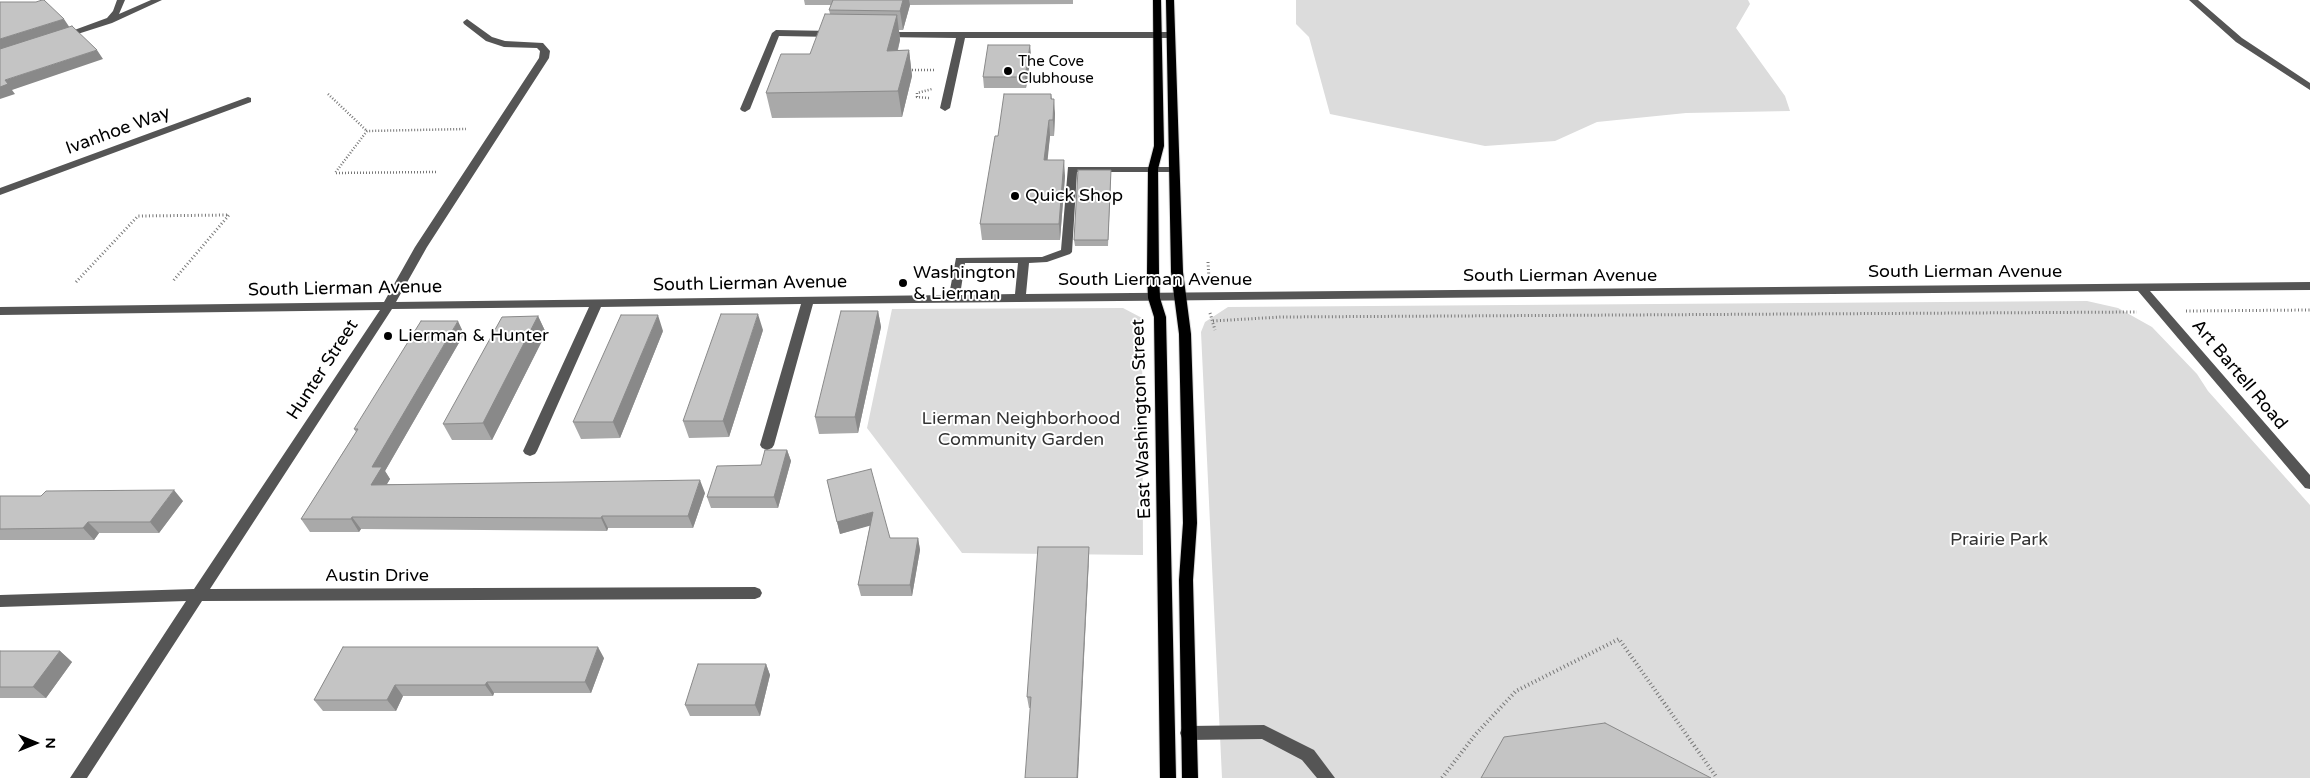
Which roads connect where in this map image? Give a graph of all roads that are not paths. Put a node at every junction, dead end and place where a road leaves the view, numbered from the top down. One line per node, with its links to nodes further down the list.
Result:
1 (121, 0): 6 (street)
2 (158, 0): 6 (street)
3 (1156, 0): 9 (main road, East Washington Street)
4 (1170, 0): 11 (main road)
5 (2193, 0): 14 (street)
6 (108, 21): 13 (street)
7 (467, 22): 30 (street, Hunter Street)
8 (844, 34): 17 (street)
9 (1157, 34): 11 (street); 12 (street); 18 (main road, East Washington Street)
10 (873, 35): 12 (street)
11 (1170, 35): 19 (main road)
12 (960, 36): 16 (street)
13 (54, 38)
14 (2310, 87)
15 (248, 100): 20 (street, Ivanhoe Way)
16 (945, 108)
17 (745, 109)
18 (1153, 170): 19 (street); 21 (street); 24 (main road, East Washington Street)
19 (1174, 170): 25 (main road)
20 (0, 192)
21 (1024, 260): 26 (street); 27 (street)
22 (2310, 286): 23 (street, South Lierman Avenue)
23 (2141, 288): 25 (street, South Lierman Avenue); 34 (street, Art Bartell Road)
24 (1154, 298): 25 (street, South Lierman Avenue); 27 (street, South Lierman Avenue); 40 (main road, East Washington Street)
25 (1180, 298): 38 (main road)
26 (954, 299): 27 (street, South Lierman Avenue); 28 (street, South Lierman Avenue)
27 (1020, 299)
28 (808, 300): 29 (street, South Lierman Avenue); 32 (street)
29 (597, 303): 30 (street, South Lierman Avenue); 33 (street)
30 (388, 306): 31 (street, South Lierman Avenue); 36 (street, Hunter Street)
31 (0, 311)
32 (767, 445)
33 (530, 451)
34 (2310, 484)
35 (754, 593): 36 (street, Austin Drive)
36 (198, 595): 37 (street, Austin Drive); 39 (street, Hunter Street)
37 (0, 601)
38 (1188, 733): 41 (main road); 42 (street)
39 (78, 778)
40 (1168, 778)
41 (1190, 778)
42 (1327, 778)

